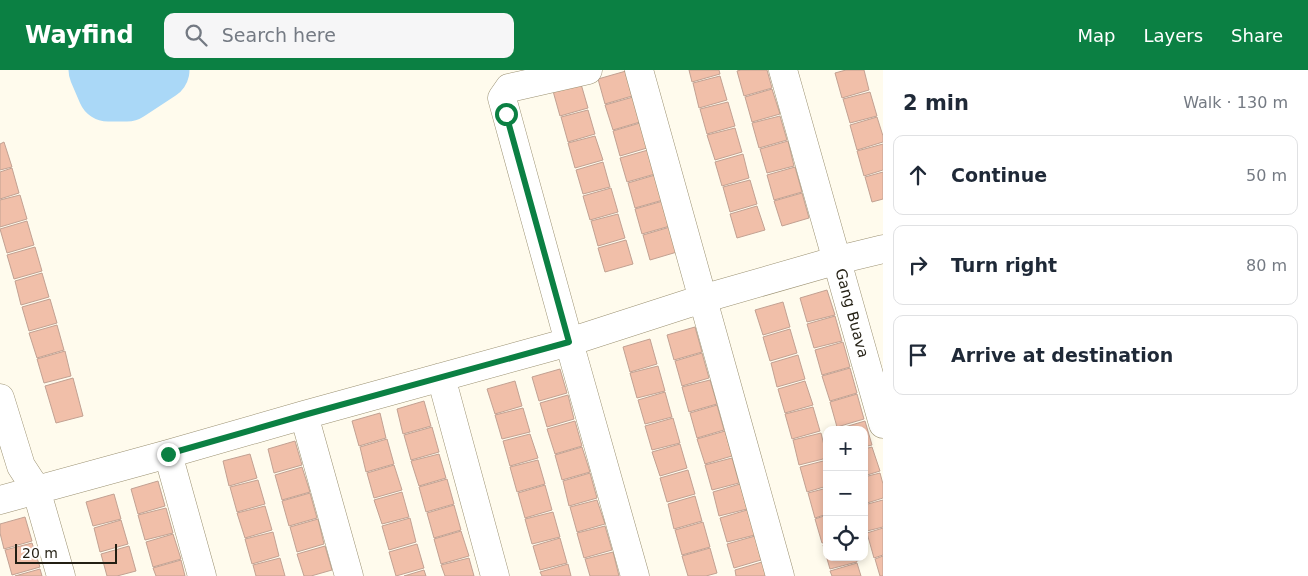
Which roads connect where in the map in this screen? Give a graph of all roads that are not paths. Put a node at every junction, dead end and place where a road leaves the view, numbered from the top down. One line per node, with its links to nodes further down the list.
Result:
1 (588, 70): 7 (street)
2 (640, 70): 6 (street)
3 (783, 70): 5 (street, Gang Buava)
4 (883, 249): 5 (street)
5 (838, 260): 6 (street); 11 (street, Gang Buava)
6 (702, 299): 7 (street); 20 (street)
7 (569, 342): 8 (street); 19 (street)
8 (441, 377): 10 (street); 18 (street)
9 (0, 398): 13 (street)
10 (304, 415): 12 (street); 17 (street)
11 (883, 424)
12 (168, 454): 13 (street); 16 (street)
13 (36, 489): 14 (street); 15 (street)
14 (0, 500)
15 (61, 576)
16 (202, 576)
17 (349, 576)
18 (495, 576)
19 (635, 576)
20 (780, 576)

